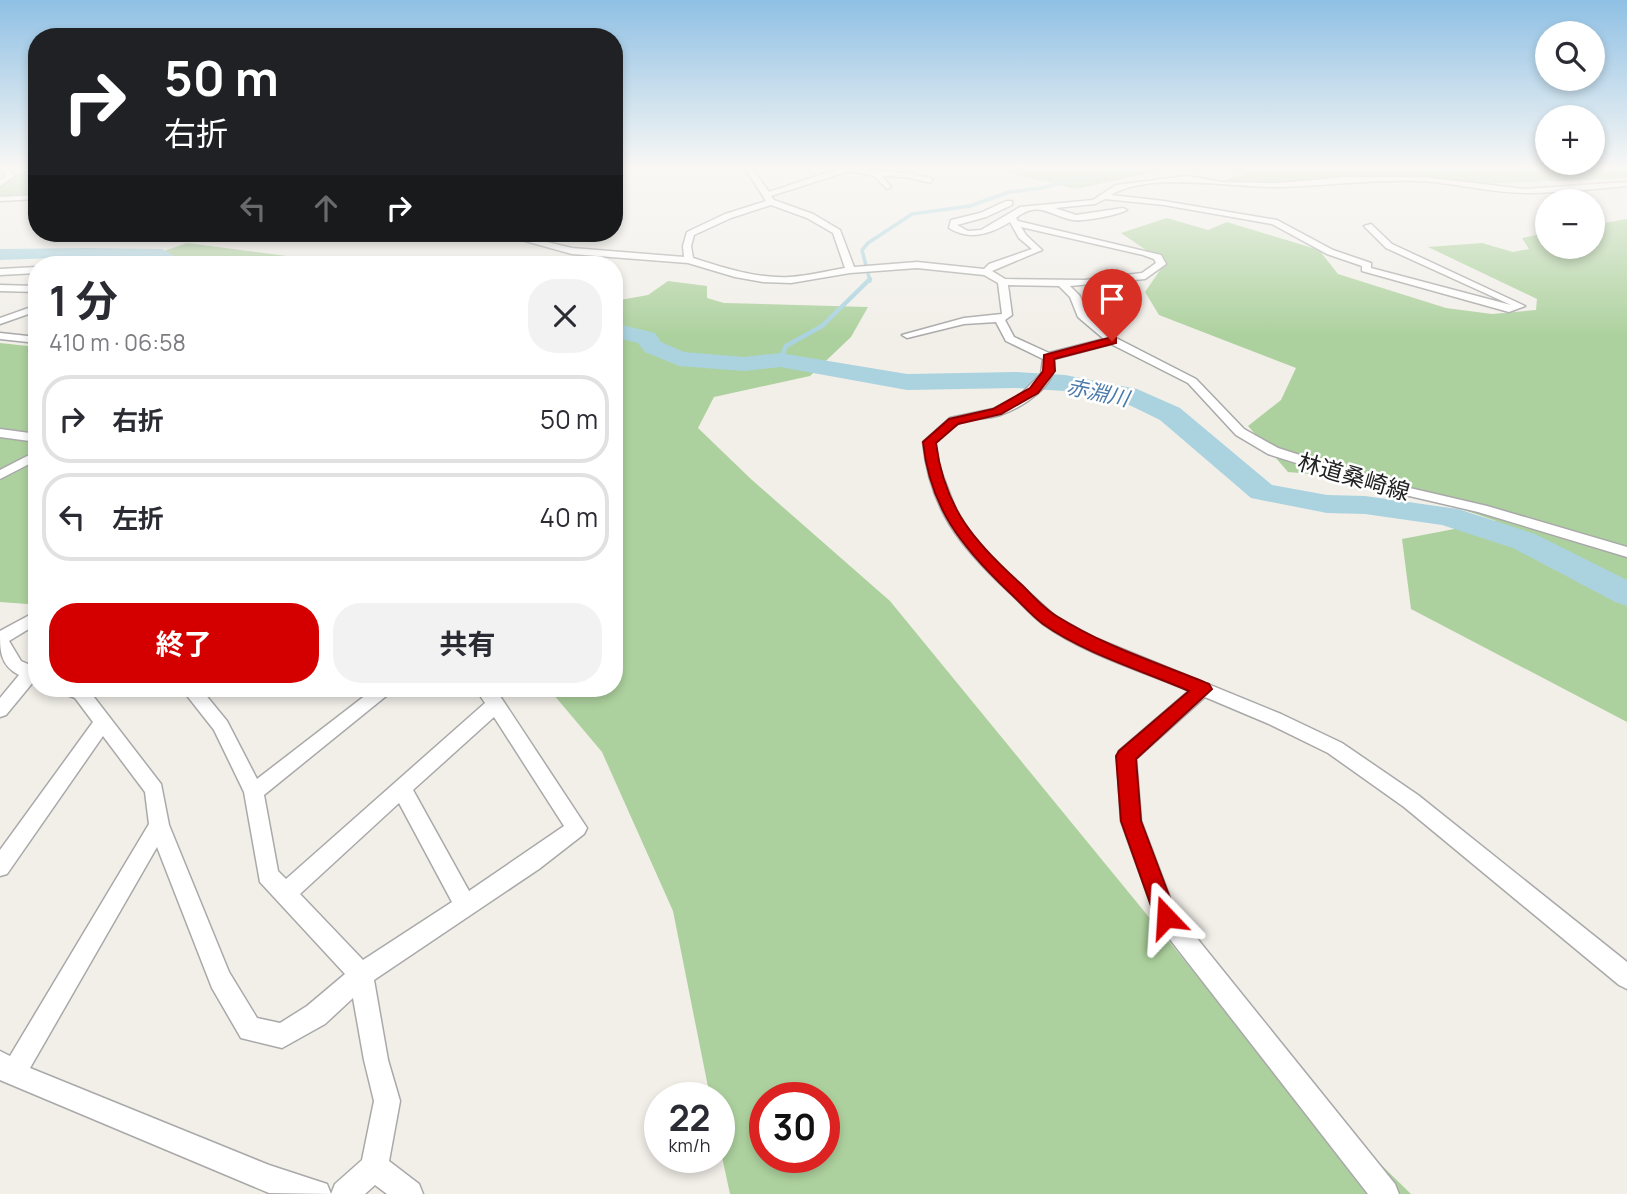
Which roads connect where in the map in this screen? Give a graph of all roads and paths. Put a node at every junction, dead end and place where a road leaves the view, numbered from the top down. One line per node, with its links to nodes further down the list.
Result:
1 (712, 224): 10 (street)
2 (823, 224): 12 (street)
3 (953, 224): 4 (street)
4 (1005, 224)
5 (1016, 224): 14 (street)
6 (1029, 224): 16 (street)
7 (1277, 224): 8 (street)
8 (1367, 226)
9 (536, 242): 10 (street)
10 (690, 260): 12 (street)
11 (28, 270): 13 (street)
12 (853, 270): 14 (street)
13 (0, 272)
14 (986, 272): 15 (street)
15 (1003, 282): 16 (street); 20 (street)
16 (1062, 283): 25 (street, 林道桑崎線)
17 (0, 288): 18 (street)
18 (28, 289)
19 (28, 310): 21 (street)
20 (999, 319): 22 (street); 26 (street)
21 (0, 321)
22 (907, 335)
23 (0, 336): 24 (street)
24 (28, 339)
25 (1112, 341): 26 (street); 31 (street, 林道桑崎線)
26 (1048, 357): 36 (street)
27 (0, 433): 28 (street)
28 (28, 437)
29 (28, 460): 30 (street)
30 (0, 475)
31 (1627, 552)
32 (28, 622): 33 (street)
33 (0, 639): 34 (street)
34 (28, 672)
35 (28, 680): 42 (street)
36 (1203, 689): 51 (street); 57 (street)
37 (84, 697): 43 (street)
38 (197, 697): 45 (street)
39 (375, 697): 45 (street)
40 (489, 697): 44 (street)
41 (491, 697): 49 (street)
42 (0, 710)
43 (104, 720): 46 (street); 47 (street)
44 (402, 789): 48 (street); 49 (street)
45 (254, 792): 48 (street)
46 (159, 825): 50 (street); 52 (street)
47 (0, 867)
48 (285, 893): 50 (street)
49 (466, 906): 50 (street)
50 (361, 975): 53 (street)
51 (1627, 977)
52 (6, 1069): 54 (street)
53 (374, 1167): 55 (street); 56 (street)
54 (317, 1194)
55 (345, 1194)
56 (409, 1194)
57 (1385, 1194)

